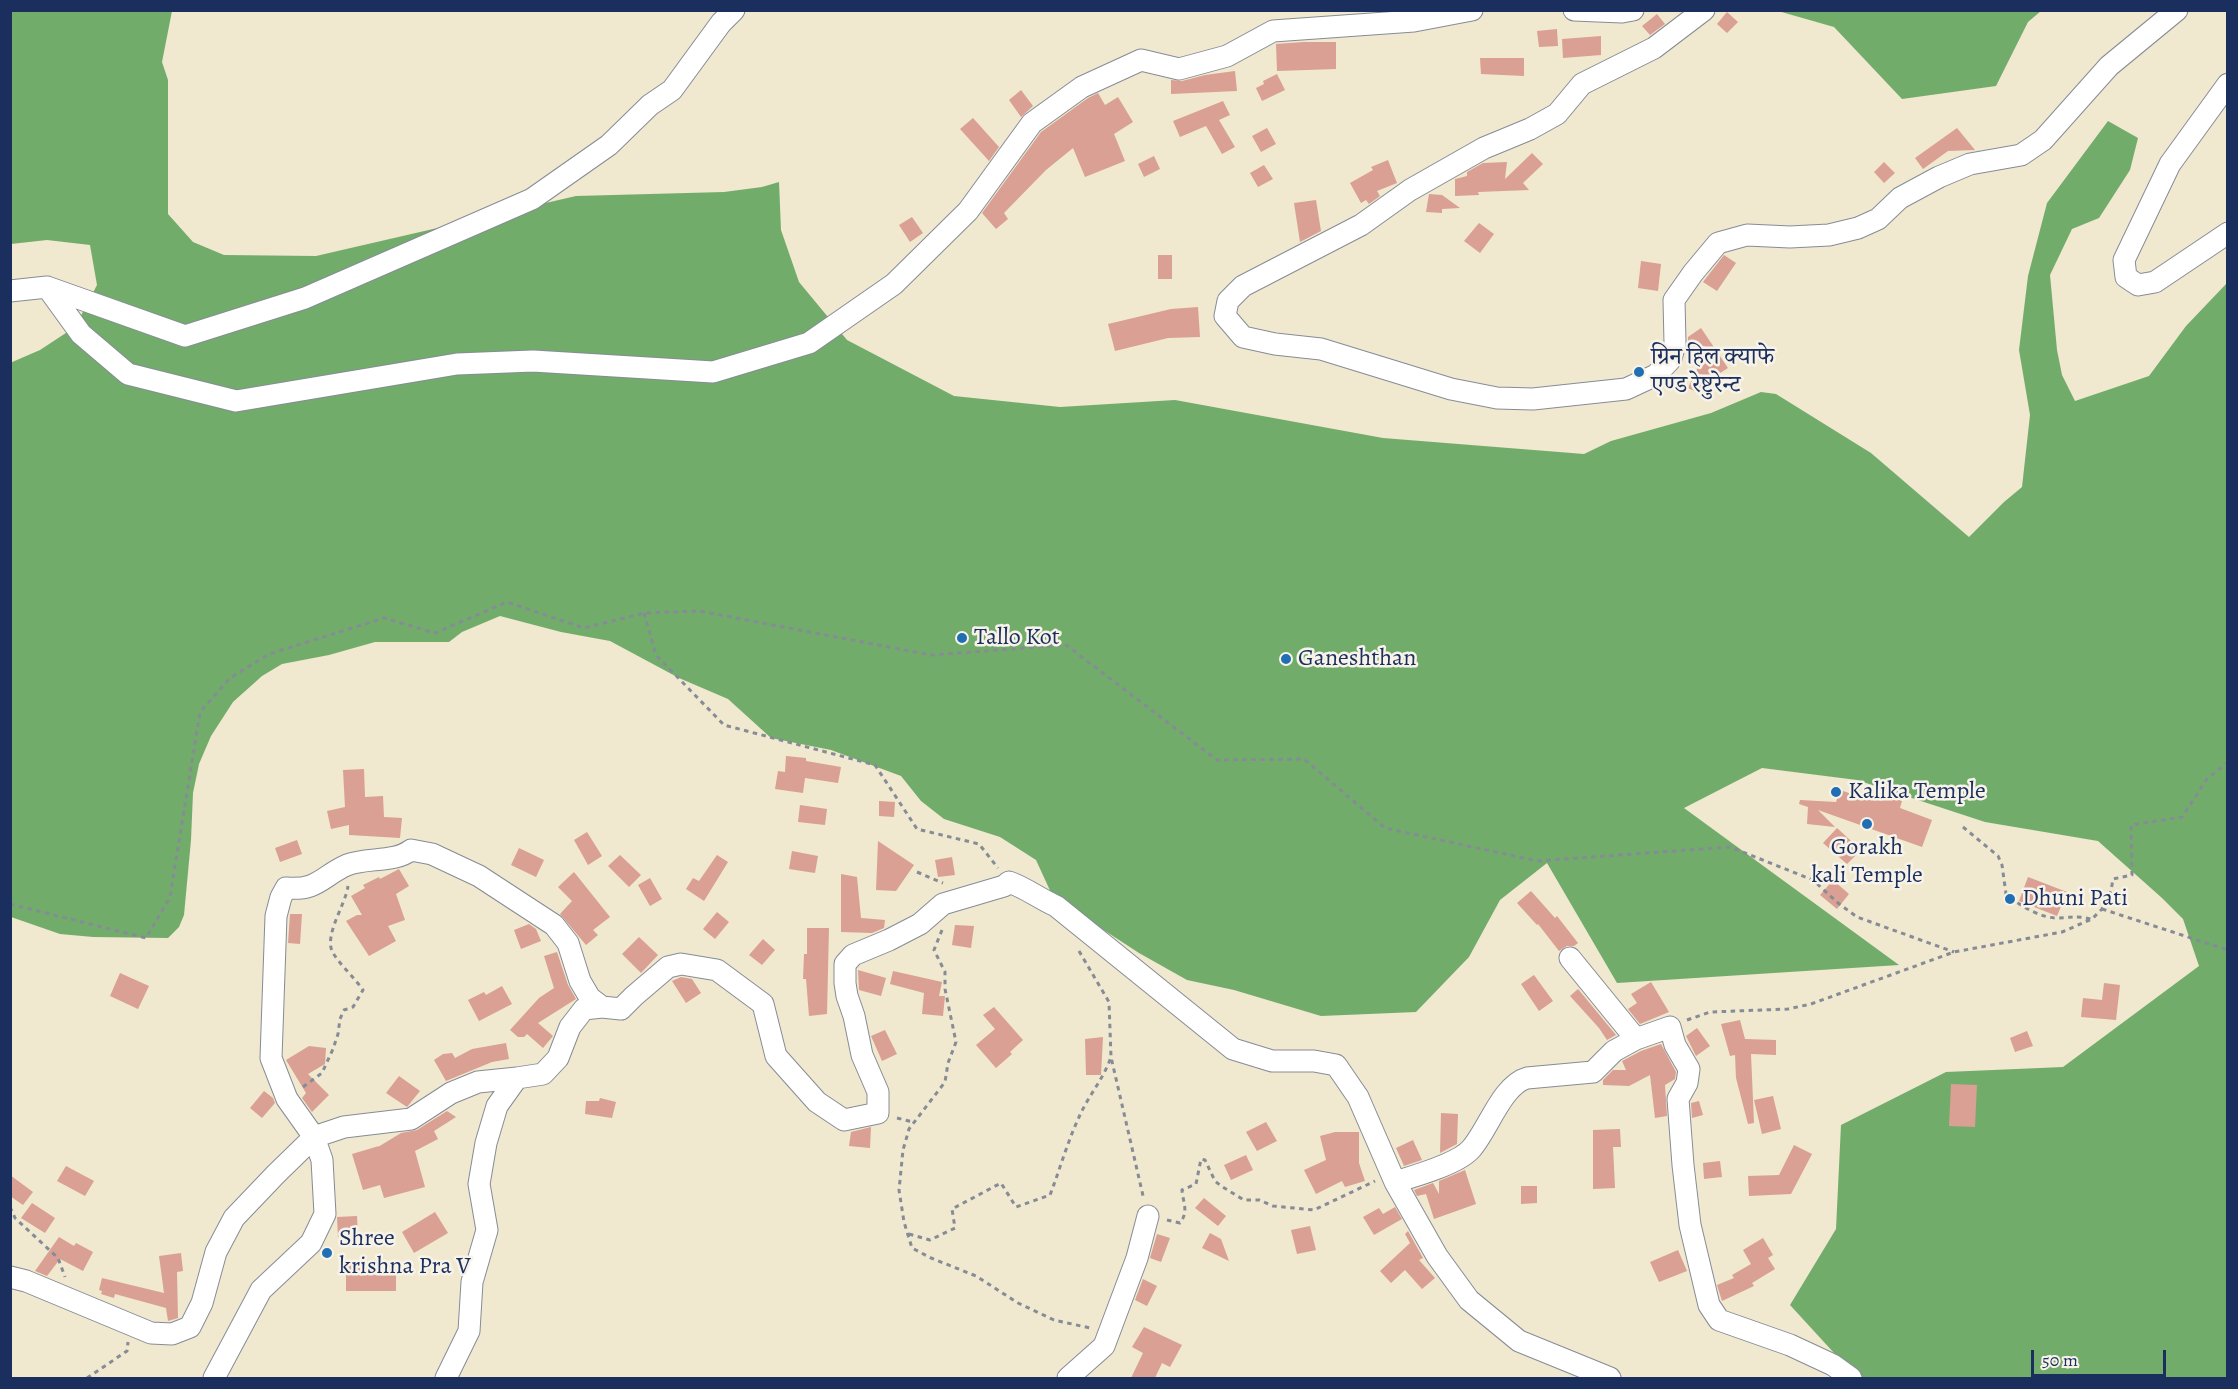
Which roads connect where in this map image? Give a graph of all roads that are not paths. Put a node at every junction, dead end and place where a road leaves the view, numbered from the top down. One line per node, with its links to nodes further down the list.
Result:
1 (734, 10): 9 (street)
2 (1472, 10): 9 (street)
3 (1574, 10): 4 (street)
4 (1633, 10)
5 (1704, 10): 6 (street)
6 (2178, 10)
7 (2228, 84): 8 (street)
8 (2228, 233)
9 (46, 287): 10 (street)
10 (10, 291)
11 (1570, 958): 13 (street)
12 (602, 1007): 14 (street); 15 (street); 16 (street)
13 (1636, 1039): 16 (street); 23 (street)
14 (517, 1078): 15 (street); 20 (street)
15 (314, 1137): 18 (street); 19 (street)
16 (1393, 1178): 22 (street)
17 (1148, 1216): 21 (street)
18 (10, 1276)
19 (214, 1378)
20 (446, 1378)
21 (1068, 1378)
22 (1610, 1378)
23 (1851, 1378)

